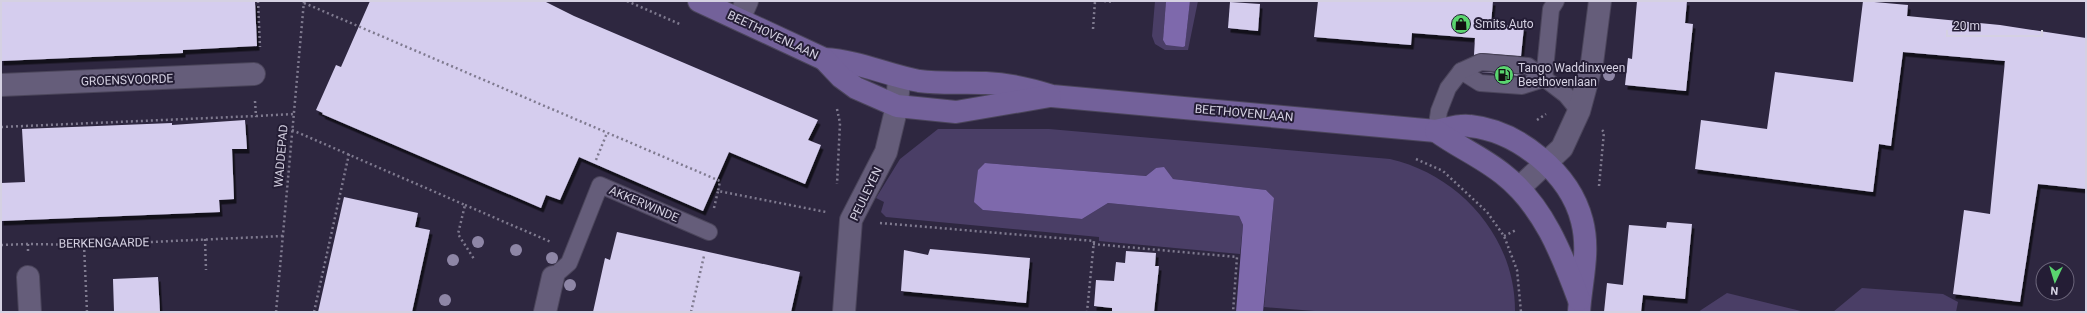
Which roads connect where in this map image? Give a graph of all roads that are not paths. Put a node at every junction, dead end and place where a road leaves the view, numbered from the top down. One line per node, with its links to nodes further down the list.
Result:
1 (699, 1): 4 (main road, BEETHOVENLAAN)
2 (1556, 1): 8 (lane)
3 (1600, 1): 12 (street)
4 (743, 10): 5 (main road, BEETHOVENLAAN)
5 (824, 58): 7 (main road, BEETHOVENLAAN); 11 (main road, BEETHOVENLAAN)
6 (254, 74): 9 (street, GROENSVOORDE)
7 (899, 78): 10 (main road, BEETHOVENLAAN); 11 (street, PEULEYEN)
8 (1544, 78): 12 (lane); 13 (lane)
9 (1, 85)
10 (1052, 96): 11 (main road, BEETHOVENLAAN); 13 (main road, BEETHOVENLAAN)
11 (897, 106): 22 (street, PEULEYEN)
12 (1579, 111): 14 (street)
13 (1436, 130): 14 (main road, BEETHOVENLAAN); 15 (main road)
14 (1546, 163): 15 (street); 19 (main road, BEETHOVENLAAN)
15 (1519, 188): 19 (main road)
16 (709, 232): 18 (lane, AKKERWINDE)
17 (28, 277): 20 (street)
18 (553, 277): 21 (street, AKKERWINDE)
19 (1579, 308)
20 (30, 312)
21 (545, 312)
22 (844, 312)

